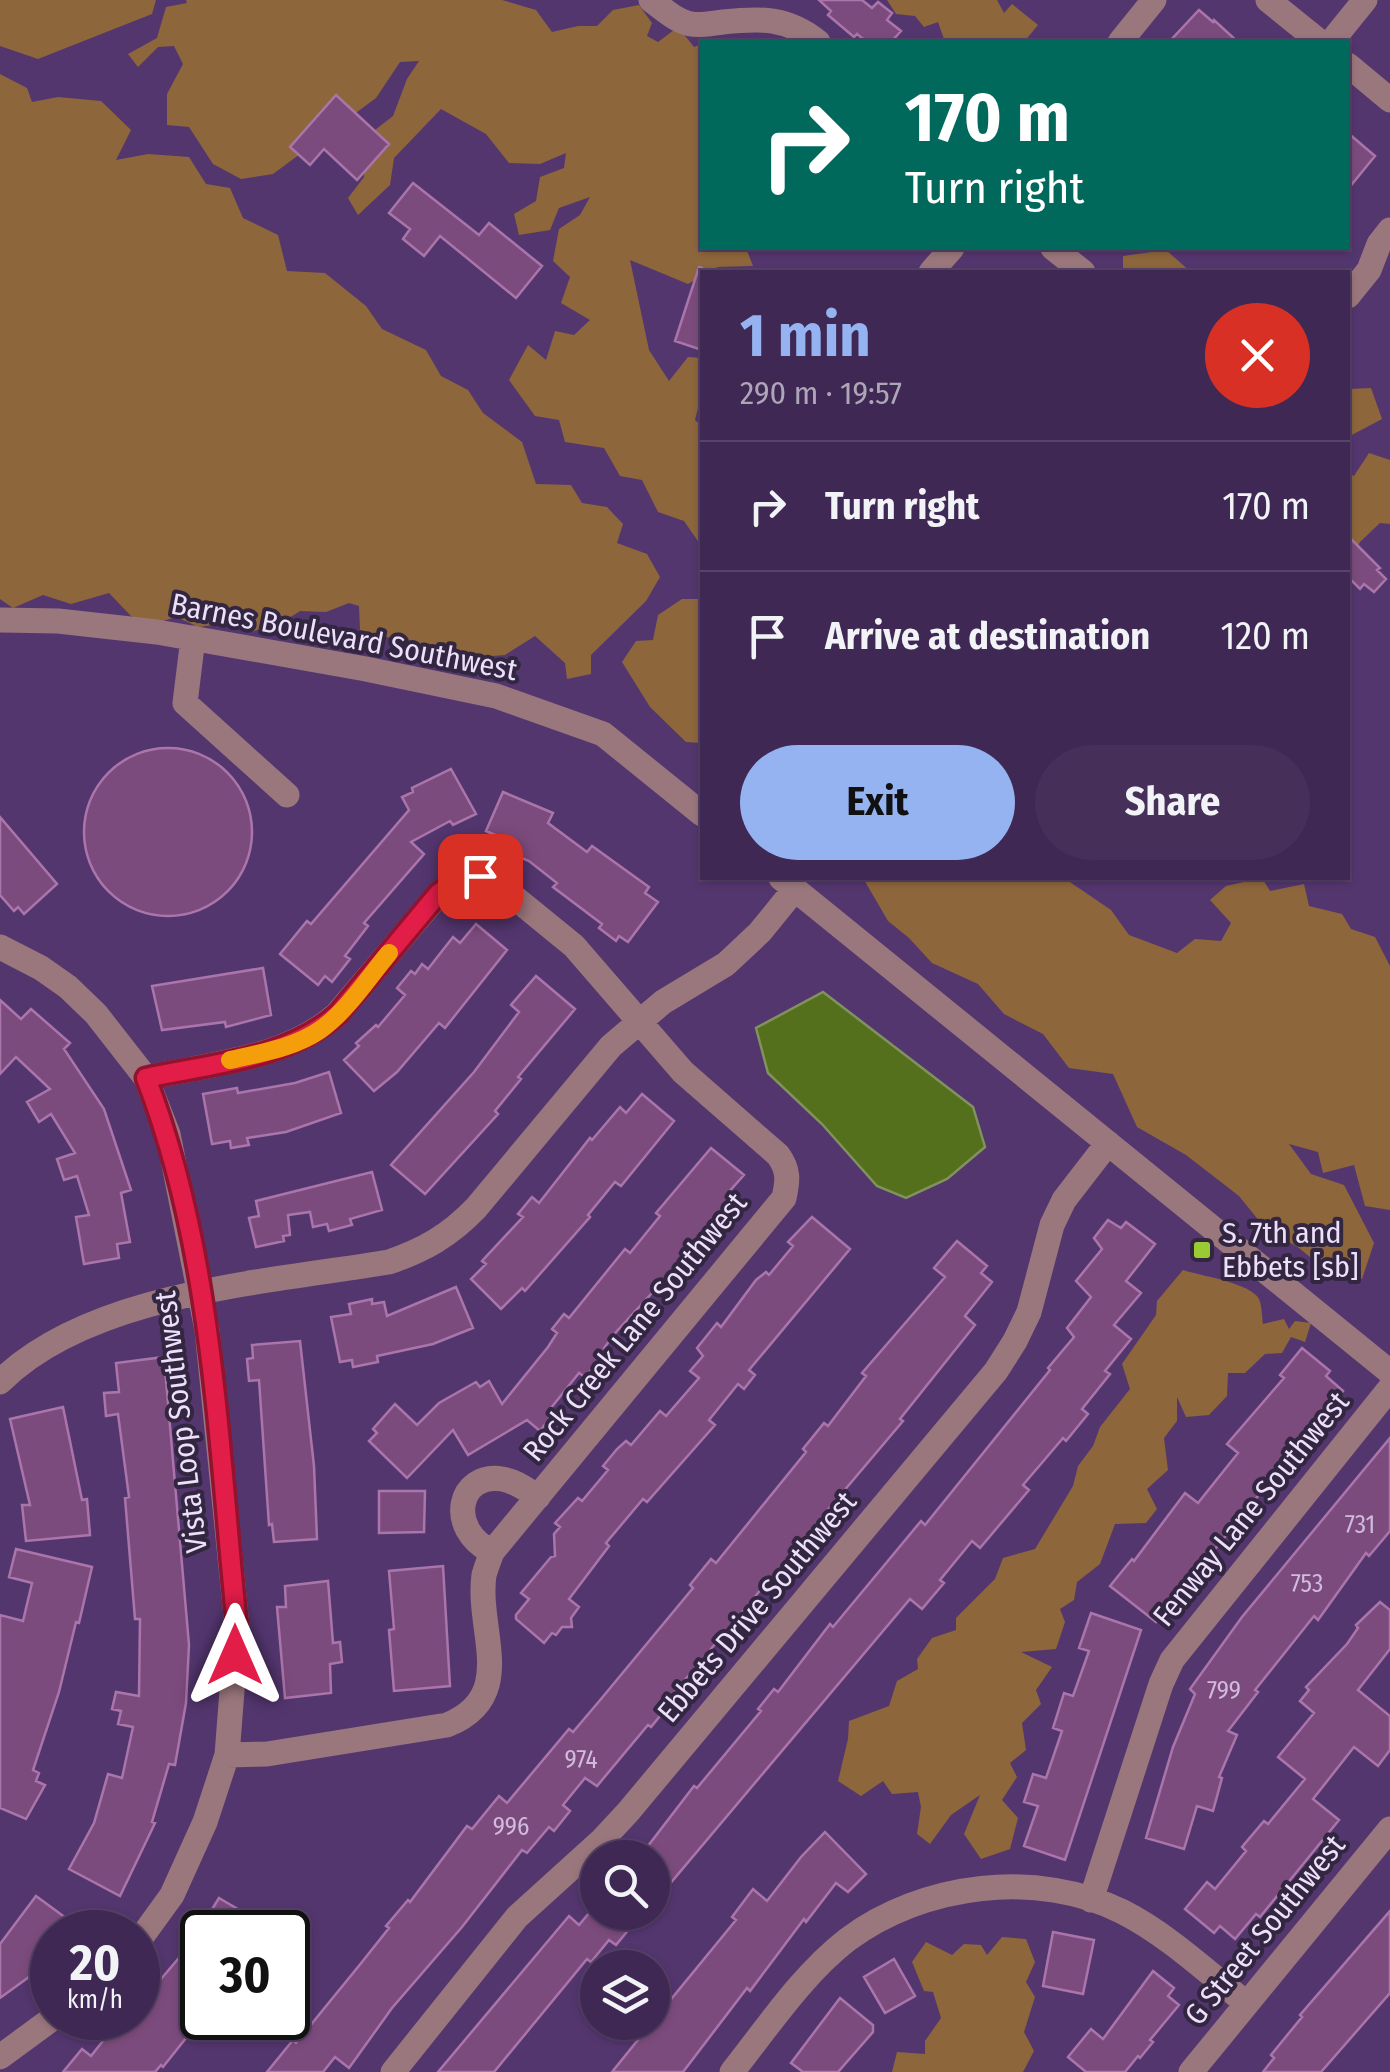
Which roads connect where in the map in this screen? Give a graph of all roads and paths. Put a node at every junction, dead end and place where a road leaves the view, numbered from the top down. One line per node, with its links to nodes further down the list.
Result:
1 (652, 0): 5 (street)
2 (1154, 0): 6 (street)
3 (1268, 0): 7 (street)
4 (1365, 0): 8 (street)
5 (816, 40)
6 (1122, 40)
7 (1318, 40)
8 (1334, 40)
9 (1350, 67): 10 (street)
10 (1390, 100)
11 (1390, 230): 16 (street)
12 (950, 250): 14 (street)
13 (1056, 250): 15 (street)
14 (933, 270)
15 (1080, 270)
16 (1350, 294)
17 (0, 620): 18 (street, Barnes Boulevard Southwest)
18 (194, 638): 19 (street); 20 (street, Barnes Boulevard Southwest)
19 (287, 795)
20 (700, 812)
21 (788, 883): 23 (street); 25 (street)
22 (0, 946): 24 (street, Vista Loop Southwest)
23 (640, 1021): 24 (street); 26 (street); 30 (street, Rock Creek Lane Southwest)
24 (146, 1078): 26 (street, Vista Loop Southwest)
25 (1108, 1142): 27 (street); 39 (street, Ebbets Drive Southwest)
26 (200, 1294): 28 (street); 32 (street, Vista Loop Southwest)
27 (1390, 1372)
28 (0, 1382)
29 (1390, 1388): 34 (street, Fenway Lane Southwest)
30 (538, 1497): 31 (street, Rock Creek Lane Southwest); 31 (street, Rock Creek Lane Southwest)
31 (492, 1552): 32 (street)
32 (226, 1755): 35 (street, Vista Loop Southwest)
33 (1388, 1834): 36 (street, G Street Southwest)
34 (1090, 1900): 36 (street); 40 (street)
35 (160, 1912)
36 (1246, 2003): 41 (street, G Street Southwest)
37 (30, 2035): 38 (street)
38 (0, 2057)
39 (392, 2072)
40 (732, 2072)
41 (1191, 2072)

